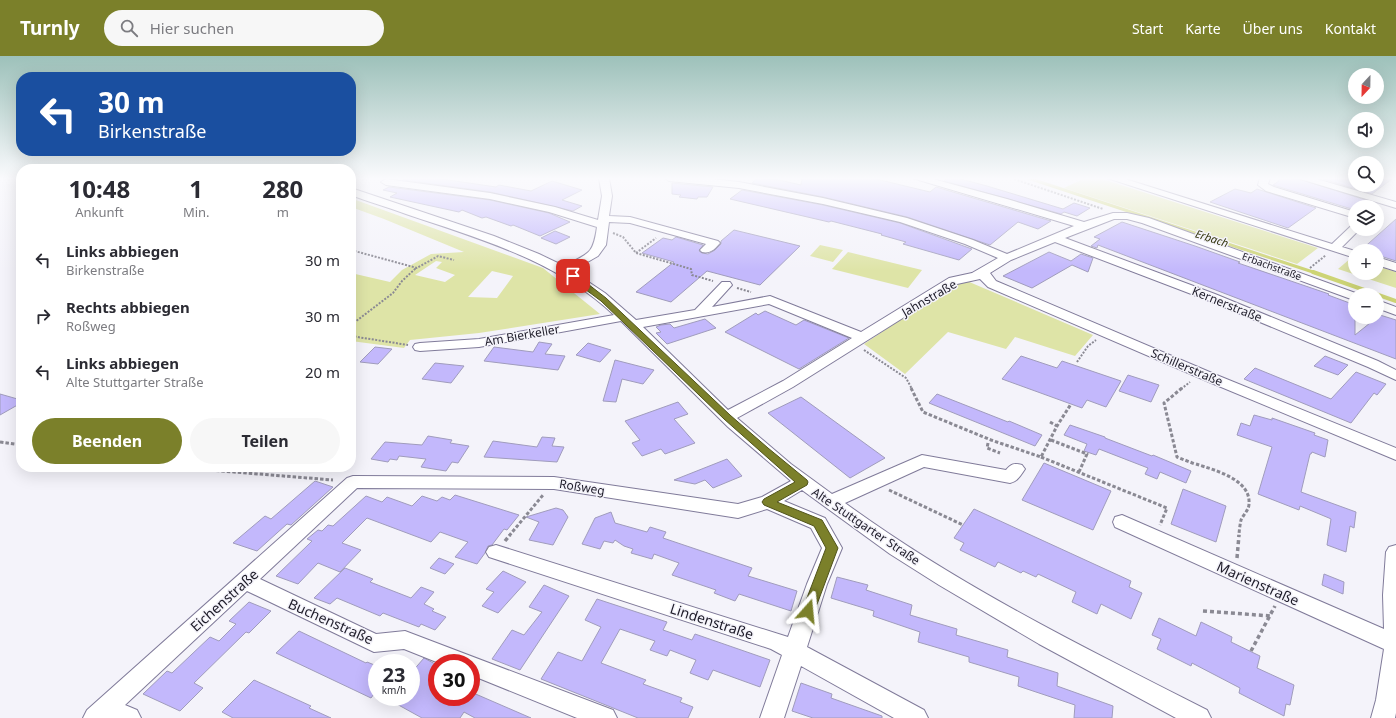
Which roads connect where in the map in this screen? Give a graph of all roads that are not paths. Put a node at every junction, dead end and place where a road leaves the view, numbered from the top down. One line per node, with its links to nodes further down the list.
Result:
1 (401, 209): 20 (street, Alte Stuttgarter Straße)
2 (546, 209): 10 (street)
3 (605, 209): 10 (street)
4 (859, 209): 17 (street)
5 (1029, 209): 11 (street)
6 (1209, 209): 14 (street)
7 (1335, 209): 8 (street)
8 (1348, 213)
9 (1145, 220): 11 (street, Jahnstraße); 23 (street, Erbachstraße)
10 (602, 224): 15 (street); 20 (street)
11 (1084, 226): 13 (street, Jahnstraße)
12 (1348, 235): 14 (street)
13 (1054, 238): 17 (street, Jahnstraße); 30 (street, Kernerstraße)
14 (1334, 248): 16 (street)
15 (706, 250)
16 (1348, 253)
17 (1007, 258): 21 (street, Jahnstraße)
18 (1384, 263): 19 (street)
19 (1396, 267)
20 (564, 271): 27 (street, Alte Stuttgarter Straße)
21 (984, 272): 28 (street, Jahnstraße); 32 (street, Schillerstraße)
22 (726, 285): 26 (street)
23 (1348, 293)
24 (1384, 307): 25 (street)
25 (1396, 311)
26 (700, 312): 27 (street, Am Bierkeller); 28 (street, Am Bierkeller)
27 (628, 321): 29 (street, Am Bierkeller); 31 (street, Alte Stuttgarter Straße)
28 (858, 341): 31 (street, Jahnstraße)
29 (420, 347)
30 (1396, 376)
31 (727, 417): 35 (street, Alte Stuttgarter Straße)
32 (1396, 454)
33 (1016, 469): 37 (street)
34 (353, 482): 36 (street, Roßweg); 41 (street, Eichenstraße)
35 (803, 482): 36 (street, Roßweg); 37 (street, Alte Stuttgarter Straße)
36 (768, 502): 44 (street)
37 (831, 502): 52 (street, Alte Stuttgarter Straße)
38 (1122, 522): 43 (street, Marienstraße)
39 (496, 552): 44 (street, Lindenstraße)
40 (1396, 552): 42 (street)
41 (246, 581): 45 (street, Buchenstraße); 47 (street, Eichenstraße)
42 (1395, 595): 43 (street)
43 (1395, 644): 53 (street)
44 (795, 651): 50 (street); 51 (street, Lindenstraße)
45 (442, 654)
46 (480, 669): 49 (street)
47 (100, 714): 48 (street)
48 (129, 718)
49 (605, 718)
50 (772, 718)
51 (916, 718)
52 (1199, 718)
53 (1383, 718)

